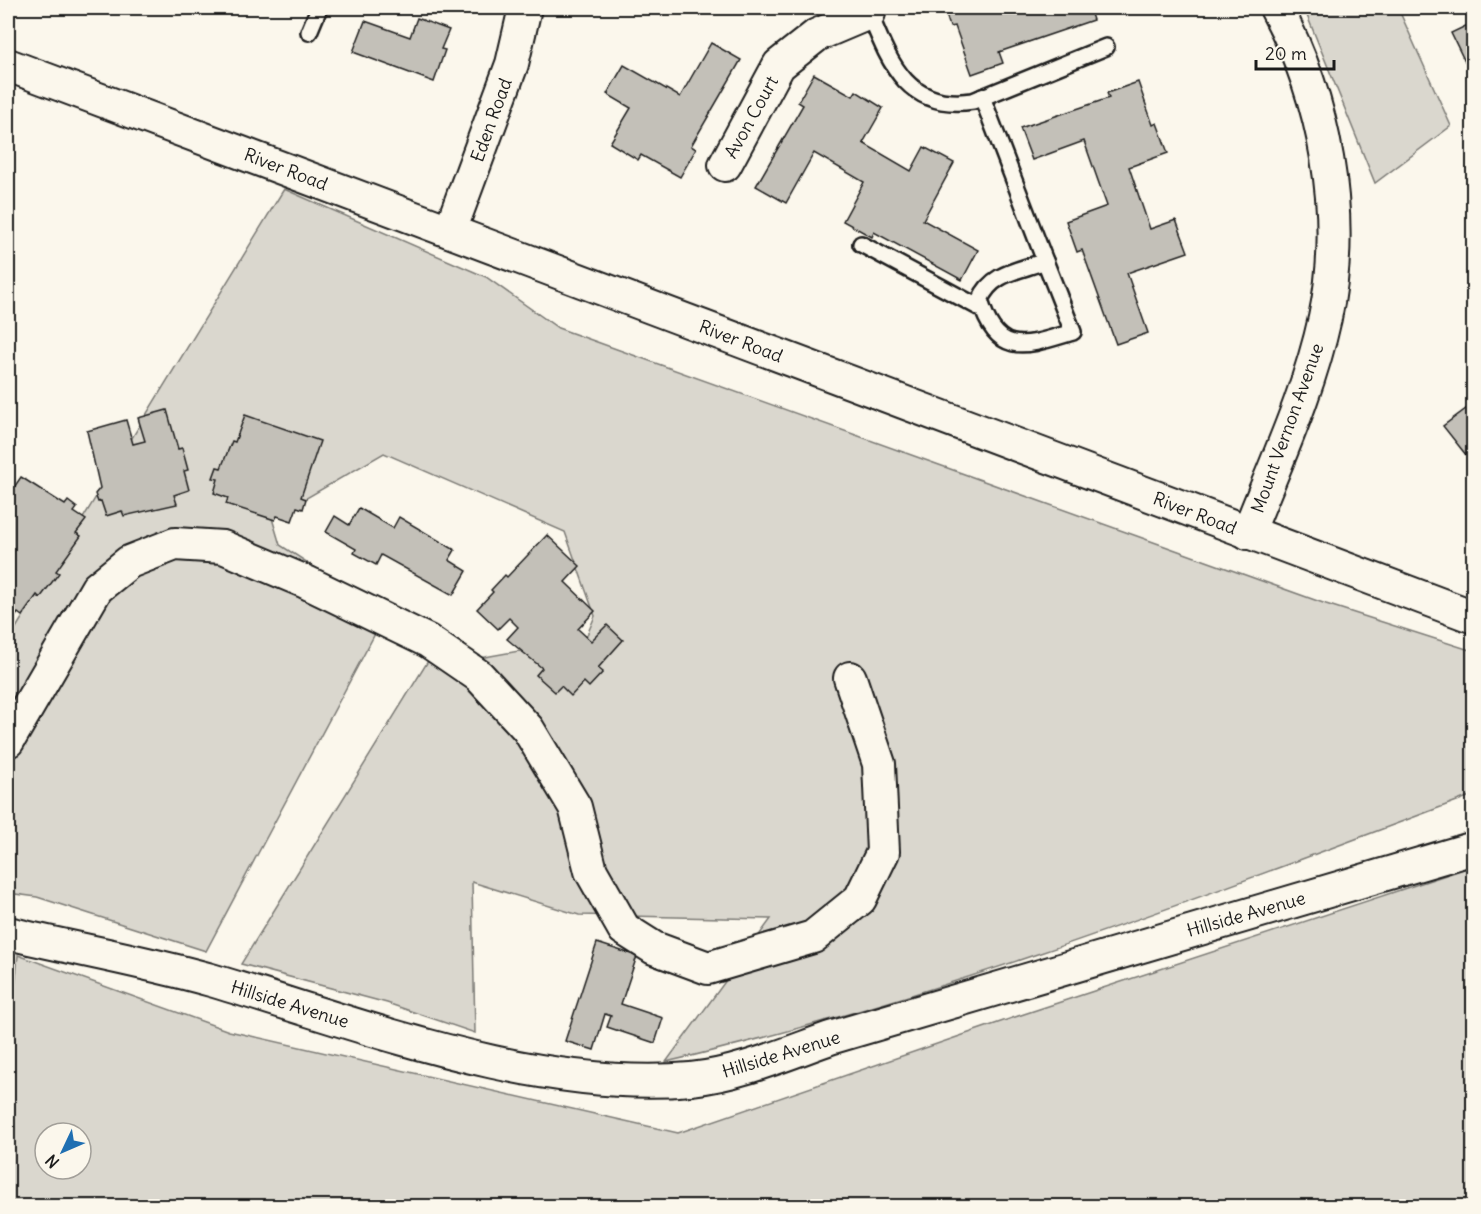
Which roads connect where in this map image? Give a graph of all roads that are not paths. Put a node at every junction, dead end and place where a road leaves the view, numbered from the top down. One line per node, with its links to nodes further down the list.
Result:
1 (319, 8): 5 (lane)
2 (525, 8): 10 (street, Eden Road)
3 (1276, 8): 14 (street, Mount Vernon Avenue)
4 (868, 10): 8 (lane, Avon Court); 9 (street, Avon Court)
5 (309, 32)
6 (1106, 47): 8 (lane, Avon Court)
7 (8, 65): 10 (street, River Road)
8 (982, 97): 12 (lane)
9 (725, 165)
10 (450, 231): 14 (street, River Road)
11 (861, 244): 13 (lane)
12 (1045, 261): 13 (lane); 13 (lane)
13 (982, 309)
14 (1248, 533): 15 (street, River Road)
15 (1473, 617)
16 (850, 678): 17 (street)
17 (8, 741)
18 (1473, 848): 19 (street, Hillside Avenue)
19 (8, 933)

